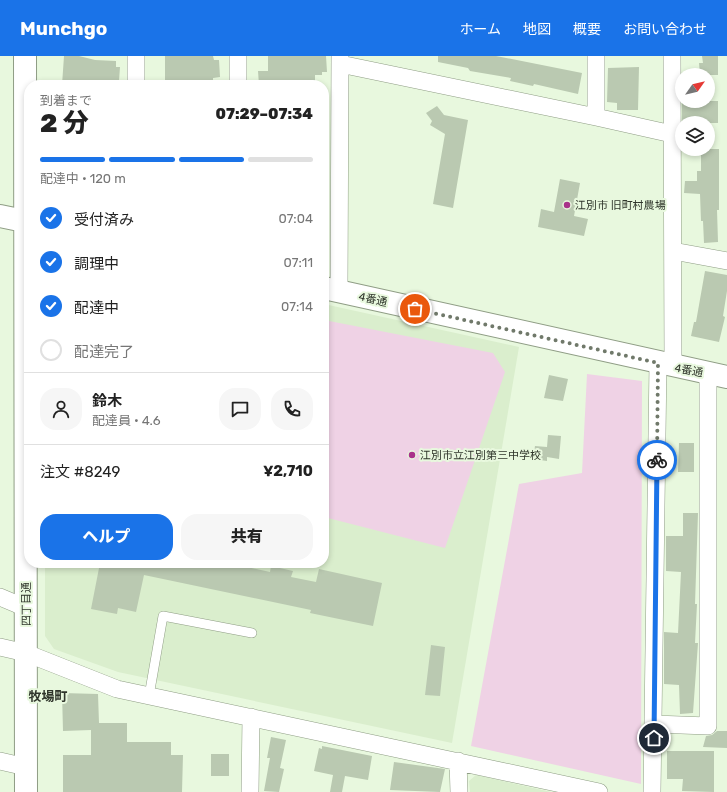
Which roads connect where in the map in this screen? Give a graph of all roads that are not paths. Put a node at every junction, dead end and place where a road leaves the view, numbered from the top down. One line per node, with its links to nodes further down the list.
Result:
1 (25, 56): 7 (street, 四丁目通)
2 (136, 56): 8 (street)
3 (238, 56): 9 (street)
4 (596, 56): 10 (street)
5 (672, 56): 11 (street)
6 (340, 60): 10 (street); 12 (street)
7 (26, 80)
8 (136, 80)
9 (238, 80)
10 (596, 117): 11 (street)
11 (672, 134): 15 (street)
12 (332, 176): 17 (street)
13 (0, 216): 14 (street)
14 (24, 221)
15 (673, 251): 16 (street); 18 (street)
16 (727, 261)
17 (332, 290): 18 (street, 4番通)
18 (666, 365): 19 (street, 4番通); 28 (street)
19 (717, 375): 28 (street)
20 (26, 568): 22 (street, 四丁目通)
21 (0, 597): 22 (street)
22 (26, 608): 25 (street, 四丁目通)
23 (252, 633): 26 (lane)
24 (0, 647): 25 (street)
25 (26, 653): 26 (street); 31 (street, 四丁目通)
26 (150, 696): 27 (street)
27 (251, 717): 30 (street); 33 (street)
28 (654, 724): 36 (street)
29 (0, 761): 31 (street)
30 (458, 761): 34 (street); 35 (street)
31 (26, 767): 32 (street, 四丁目通)
32 (26, 792)
33 (250, 792)
34 (459, 792)
35 (599, 792)
36 (652, 792)

